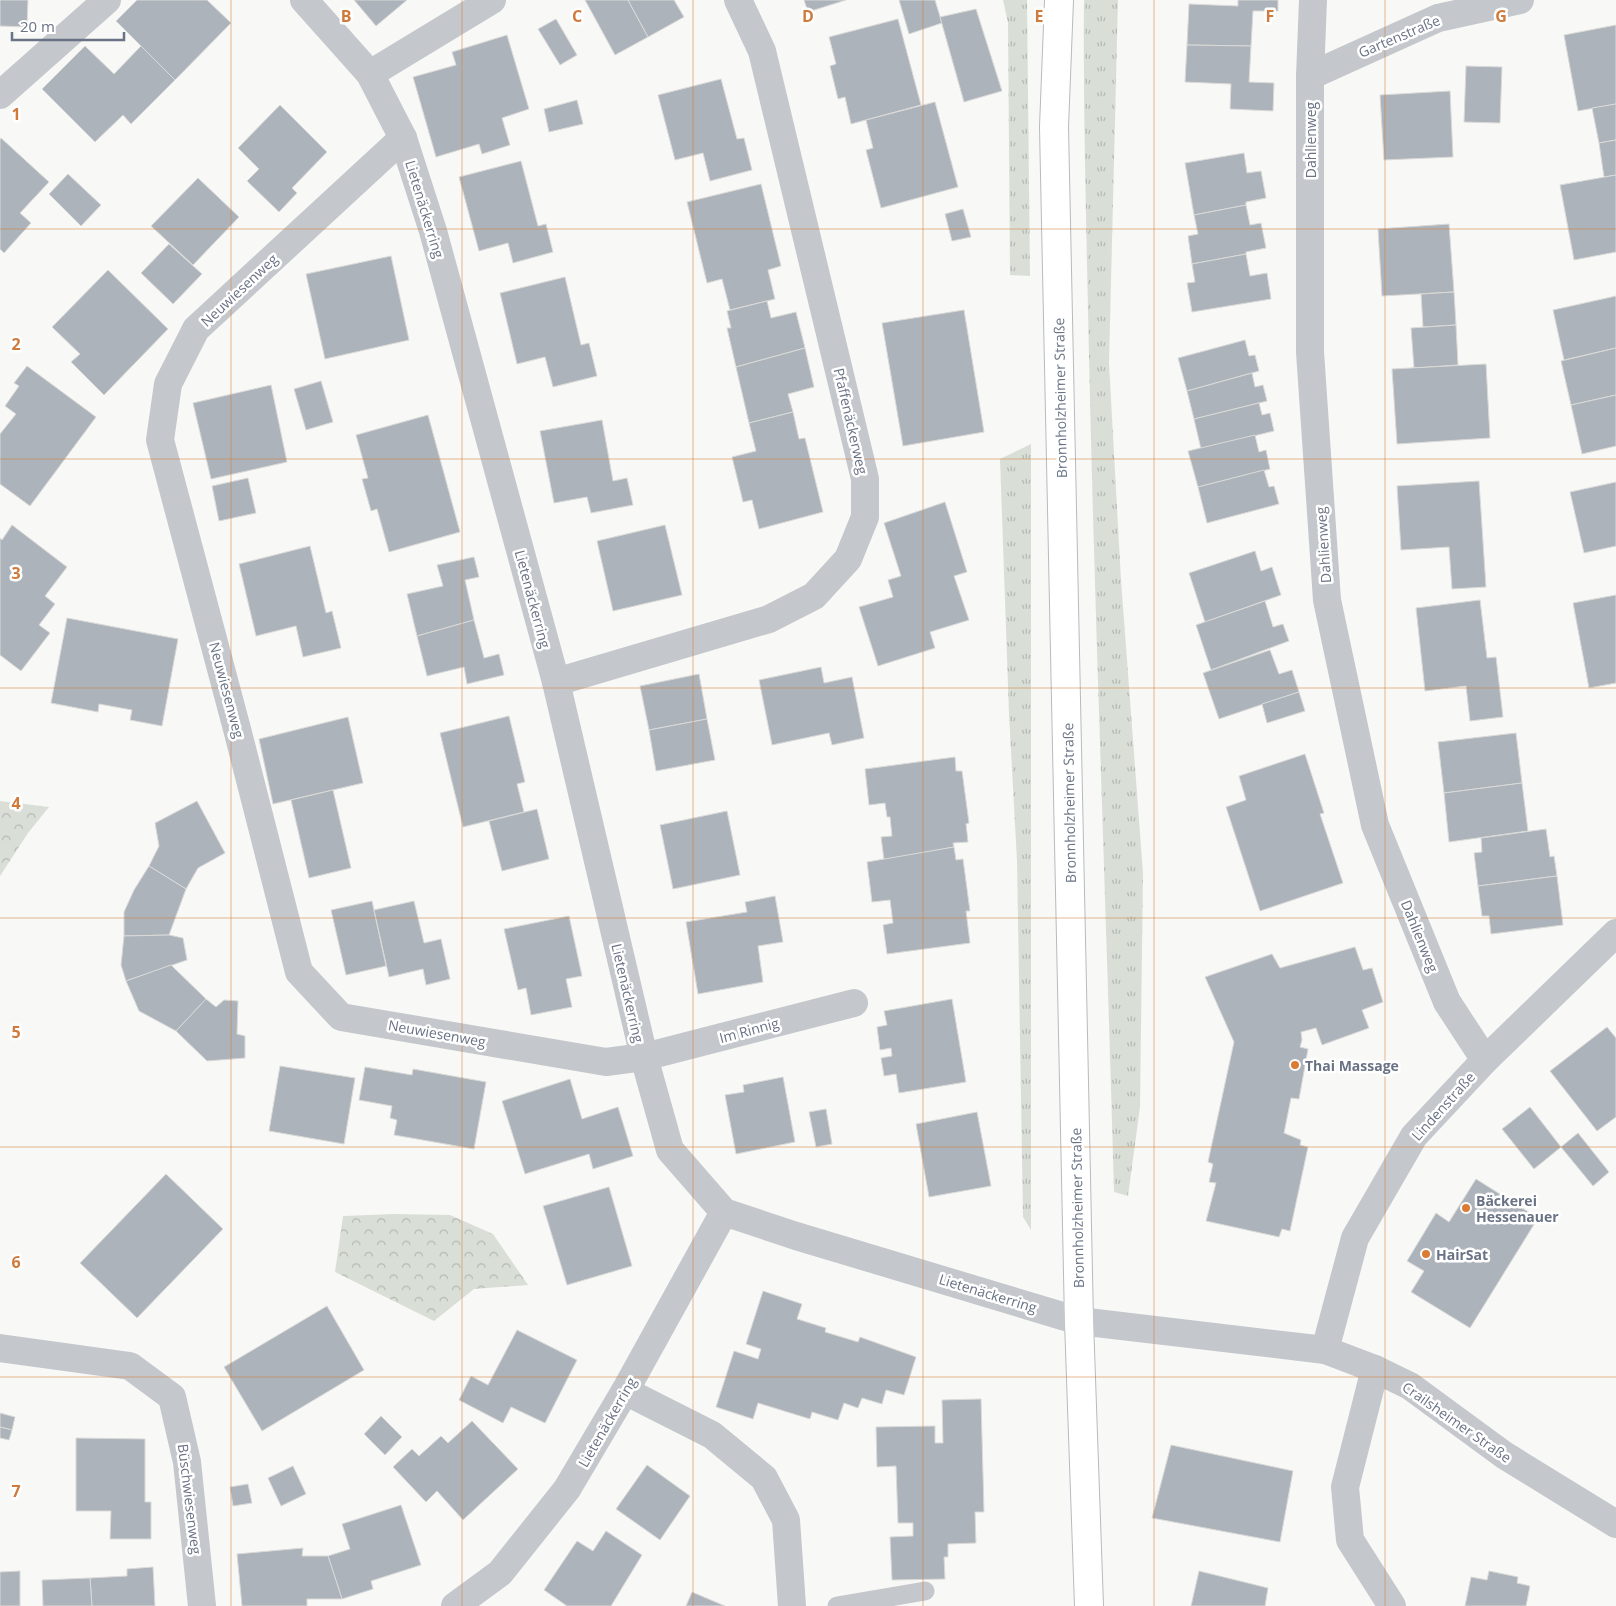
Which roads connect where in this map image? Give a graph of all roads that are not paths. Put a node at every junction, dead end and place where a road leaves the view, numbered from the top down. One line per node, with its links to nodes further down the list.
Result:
1 (107, 0): 10 (street)
2 (304, 0): 8 (street, Lietenäckerring)
3 (492, 0): 8 (street)
4 (738, 0): 12 (street, Pfaffenäckerweg)
5 (1058, 0): 18 (street, Bronnholzheimer Straße)
6 (1313, 0): 9 (street, Dahlienweg)
7 (1520, 0): 9 (street, Gartenstraße)
8 (370, 74): 11 (street, Lietenäckerring)
9 (1310, 76): 16 (street, Dahlienweg)
10 (0, 95)
11 (403, 138): 12 (street, Lietenäckerring); 15 (street, Neuwiesenweg)
12 (556, 682): 15 (street, Lietenäckerring)
13 (1616, 932): 16 (street, Lindenstraße)
14 (854, 1003): 15 (street, Im Rinnig)
15 (644, 1058): 17 (street, Lietenäckerring)
16 (1485, 1060): 20 (street, Lindenstraße)
17 (724, 1212): 18 (street, Lietenäckerring); 22 (street, Lietenäckerring)
18 (1079, 1321): 20 (street, Crailsheimer Straße); 29 (street, Bronnholzheimer Straße)
19 (0, 1348): 25 (street, Büschwiesenweg)
20 (1325, 1350): 21 (street, Crailsheimer Straße)
21 (1374, 1369): 23 (street, Crailsheimer Straße); 30 (street)
22 (625, 1392): 26 (street, Lietenäckerring); 27 (street)
23 (1616, 1524)
24 (925, 1592): 28 (lane)
25 (202, 1606)
26 (455, 1606)
27 (792, 1606)
28 (837, 1606)
29 (1089, 1606)
30 (1392, 1606)

